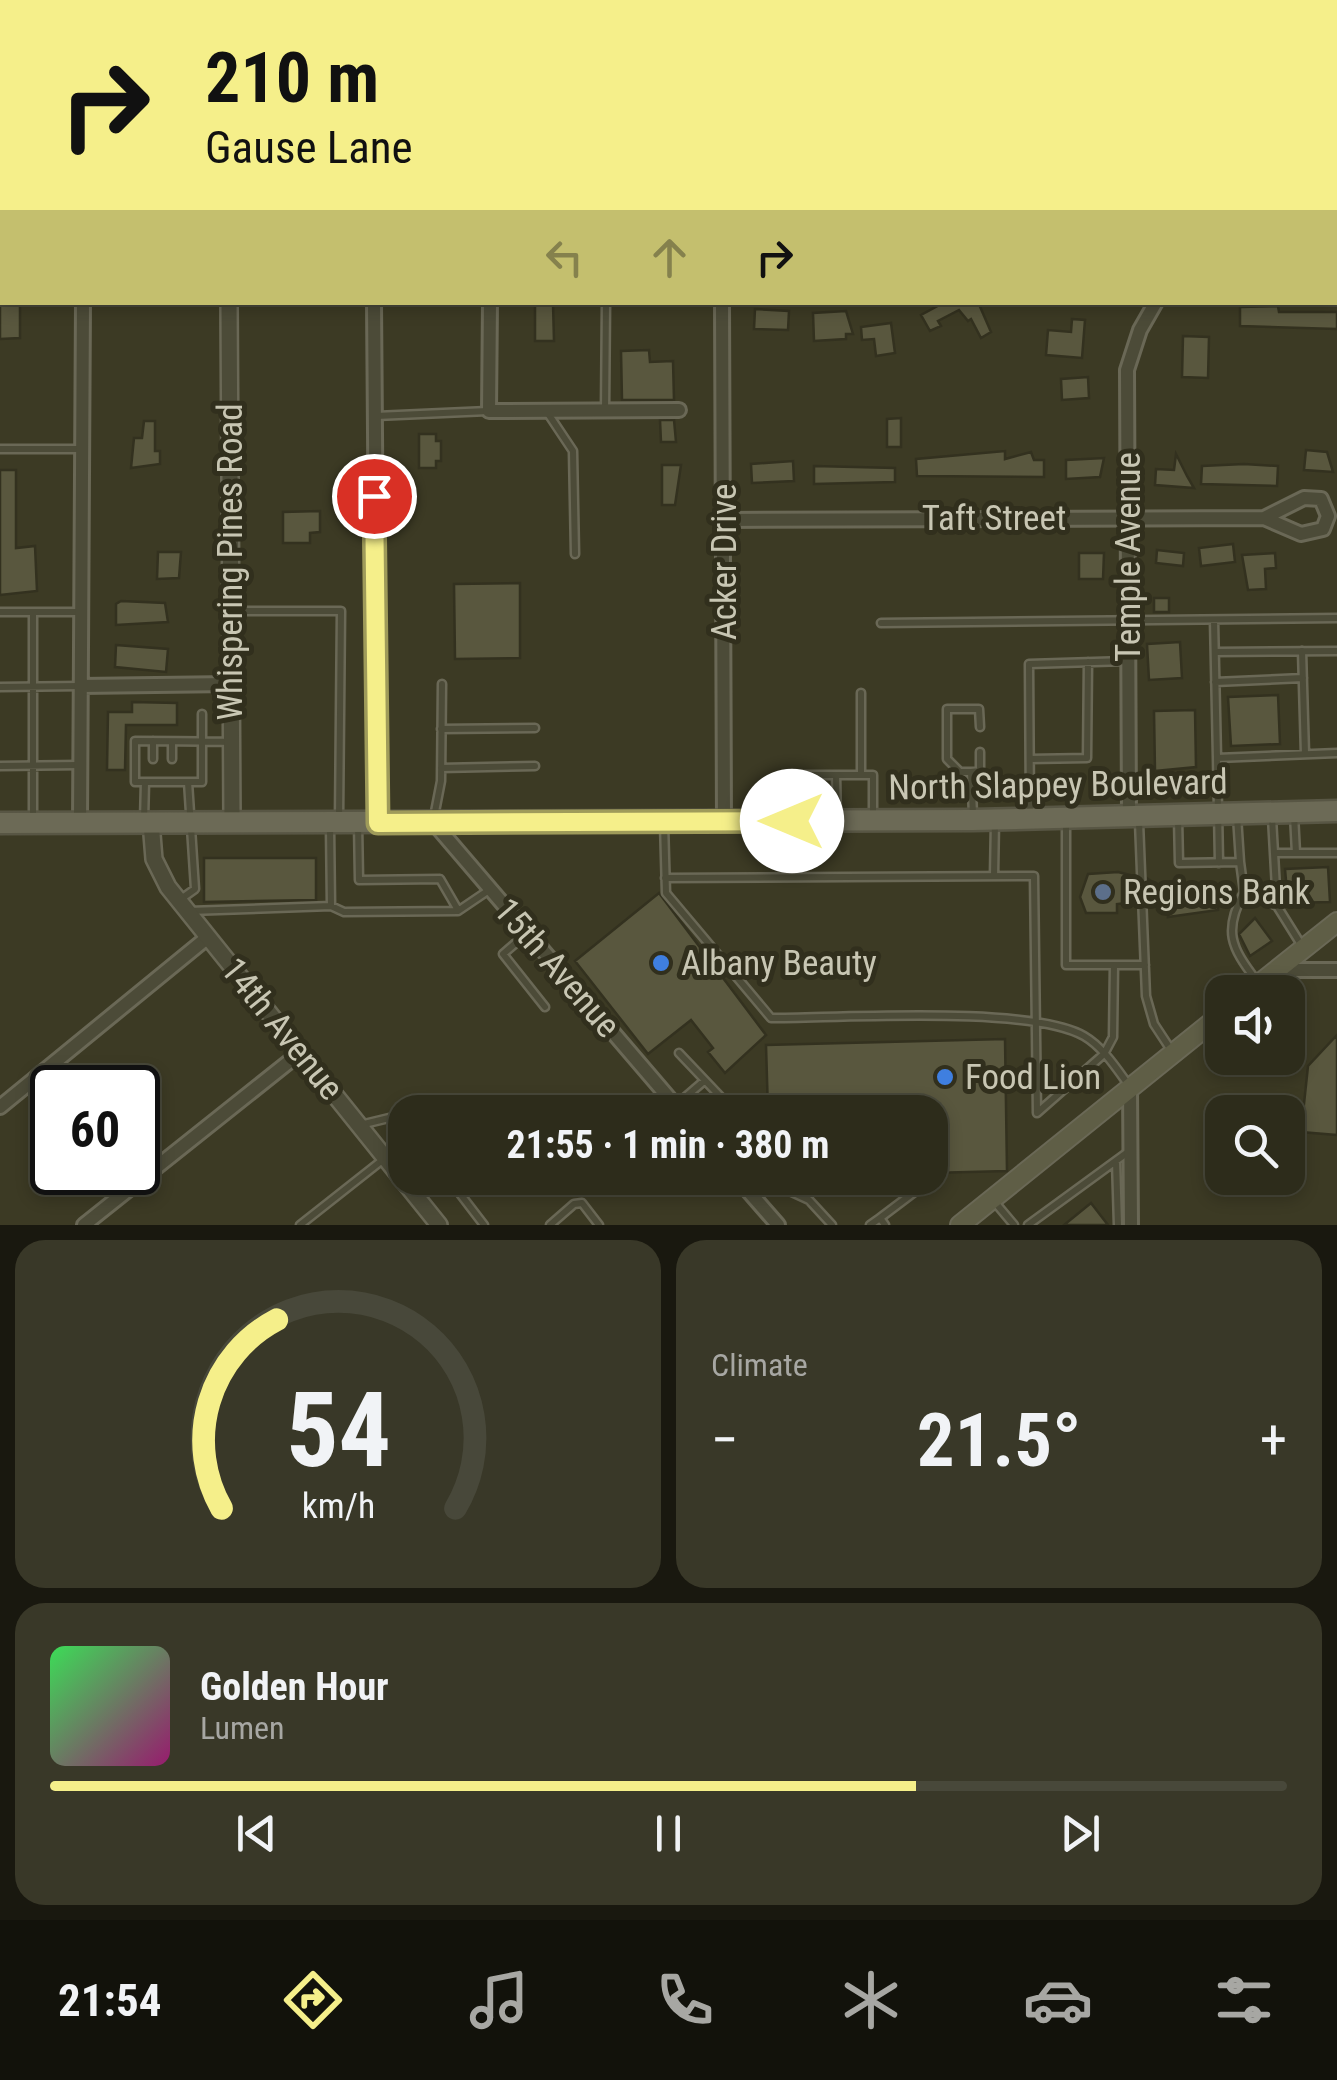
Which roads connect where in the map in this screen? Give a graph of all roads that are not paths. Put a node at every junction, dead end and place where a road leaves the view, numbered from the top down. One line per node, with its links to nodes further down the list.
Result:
1 (83, 305): 14 (street)
2 (229, 305): 19 (street, Whispering Pines Road)
3 (374, 305): 12 (street)
4 (490, 305): 11 (street)
5 (606, 305): 8 (lane)
6 (722, 305): 17 (street, Acker Drive)
7 (1154, 305): 15 (street, Temple Avenue)
8 (605, 410): 9 (street); 10 (street)
9 (679, 410)
10 (546, 411): 11 (street); 18 (lane)
11 (489, 412): 12 (lane)
12 (374, 416): 86 (street)
13 (0, 449): 14 (lane)
14 (82, 449): 22 (street)
15 (1127, 518): 16 (street, Taft Street); 17 (street, Taft Street); 25 (street, Temple Avenue)
16 (1264, 518): 16 (street, Taft Street)
17 (724, 520): 78 (street, Acker Drive)
18 (575, 554)
19 (230, 611): 34 (street, Whispering Pines Road); 86 (lane)
20 (0, 612): 21 (lane)
21 (32, 612): 22 (lane); 36 (lane)
22 (81, 612): 37 (street)
23 (1337, 618): 24 (lane)
24 (1214, 620): 25 (lane); 29 (lane)
25 (1128, 621): 26 (lane); 30 (street, Temple Avenue)
26 (881, 623)
27 (1302, 651): 28 (lane); 29 (lane); 32 (lane)
28 (1337, 651)
29 (1215, 652): 33 (lane)
30 (1128, 661): 31 (lane); 70 (street, Temple Avenue)
31 (1088, 662): 51 (lane); 51 (lane)
32 (1303, 678): 33 (lane); 50 (lane)
33 (1216, 682): 52 (lane)
34 (231, 684): 37 (street); 47 (street, Whispering Pines Road)
35 (442, 684): 43 (lane)
36 (33, 686): 37 (lane); 38 (lane); 55 (lane)
37 (81, 686): 57 (street)
38 (0, 687)
39 (861, 693): 62 (lane)
40 (202, 714): 45 (lane)
41 (980, 727): 60 (lane)
42 (535, 728): 43 (lane)
43 (442, 729): 59 (lane)
44 (153, 741): 46 (lane); 54 (lane); 63 (lane)
45 (203, 741): 46 (lane); 47 (lane); 64 (lane)
46 (172, 742): 53 (lane)
47 (231, 742): 85 (street, Whispering Pines Road)
48 (980, 752): 60 (lane)
49 (1337, 753): 50 (lane)
50 (1305, 754): 52 (lane)
51 (1030, 758): 76 (lane)
52 (1217, 758): 68 (lane)
53 (172, 759)
54 (153, 760)
55 (33, 765): 56 (lane); 57 (lane); 81 (lane)
56 (0, 766)
57 (80, 766): 82 (street)
58 (535, 766): 59 (lane)
59 (441, 768): 87 (lane)
60 (976, 772): 74 (lane)
61 (836, 775): 62 (lane); 72 (lane); 79 (lane)
62 (861, 775): 73 (lane)
63 (150, 779): 64 (lane); 83 (lane)
64 (188, 782): 84 (lane)
65 (1337, 811): 66 (main road, North Slappey Boulevard)
66 (1294, 814): 67 (main road, North Slappey Boulevard); 89 (lane)
67 (1272, 815): 68 (main road, North Slappey Boulevard); 88 (lane)
68 (1227, 816): 69 (main road, North Slappey Boulevard); 91 (lane); 92 (lane)
69 (1178, 817): 70 (main road, North Slappey Boulevard); 92 (lane)
70 (1134, 818): 71 (main road, North Slappey Boulevard); 106 (lane)
71 (1066, 819): 76 (main road, North Slappey Boulevard); 105 (lane)
72 (837, 820): 73 (main road, North Slappey Boulevard); 79 (main road, North Slappey Boulevard)
73 (874, 820): 74 (main road, North Slappey Boulevard)
74 (973, 820): 75 (main road, North Slappey Boulevard)
75 (995, 820): 76 (main road, North Slappey Boulevard); 93 (lane)
76 (1030, 820)
77 (664, 821): 78 (main road, North Slappey Boulevard); 87 (main road, North Slappey Boulevard); 94 (lane)
78 (724, 821): 79 (main road, North Slappey Boulevard)
79 (792, 821)
80 (0, 822): 81 (main road, North Slappey Boulevard)
81 (34, 822): 82 (main road, North Slappey Boulevard)
82 (80, 822): 83 (main road, North Slappey Boulevard)
83 (147, 822): 84 (main road, North Slappey Boulevard); 97 (street, 14th Avenue)
84 (192, 822): 85 (main road, North Slappey Boulevard); 97 (lane)
85 (232, 822): 86 (main road, North Slappey Boulevard)
86 (351, 822): 87 (main road, North Slappey Boulevard); 98 (lane); 100 (lane)
87 (434, 822): 95 (street, 15th Avenue)
88 (1274, 853): 89 (lane); 99 (lane)
89 (1296, 853): 90 (lane)
90 (1337, 853)
91 (1240, 862): 92 (lane); 96 (lane)
92 (1219, 863)
93 (994, 876): 94 (lane); 112 (lane)
94 (665, 878): 112 (lane)
95 (490, 890): 100 (lane); 102 (street, 15th Avenue)
96 (1244, 892): 99 (lane); 109 (lane)
97 (184, 906): 98 (lane); 103 (street, 14th Avenue)
98 (331, 906): 100 (lane)
99 (1277, 906): 104 (lane)
100 (458, 910)
101 (1337, 922): 104 (main road)
102 (527, 933): 111 (lane); 120 (street, 15th Avenue)
103 (208, 937): 114 (street, 14th Avenue); 123 (street)
104 (1304, 949): 107 (main road)
105 (1114, 964): 106 (lane); 116 (lane)
106 (1145, 964): 117 (lane)
107 (1278, 970): 108 (street); 110 (main road)
108 (1337, 970)
109 (1247, 975)
110 (1271, 975)
111 (546, 1007)
112 (1034, 1023): 116 (lane); 116 (lane)
113 (1205, 1028): 117 (main road)
114 (300, 1053): 125 (street, 14th Avenue); 135 (street)
115 (679, 1053): 118 (lane)
116 (1104, 1054): 119 (lane)
117 (1173, 1054): 119 (main road)
118 (704, 1081): 121 (lane); 122 (lane)
119 (1130, 1088): 126 (street); 133 (main road)
120 (666, 1095)
121 (691, 1095)
122 (718, 1095)
123 (0, 1107)
124 (388, 1118): 125 (lane)
125 (360, 1125): 127 (street, 14th Avenue)
126 (1130, 1150): 128 (lane); 148 (street)
127 (386, 1158): 136 (lane); 137 (street, 14th Avenue)
128 (1116, 1160): 146 (lane); 147 (lane)
129 (461, 1195): 138 (lane)
130 (800, 1195): 142 (lane)
131 (913, 1195): 134 (lane)
132 (754, 1196): 141 (street)
133 (992, 1199): 144 (main road); 145 (lane)
134 (883, 1221): 143 (lane)
135 (84, 1225)
136 (300, 1225)
137 (440, 1225)
138 (484, 1225)
139 (550, 1225): 140 (lane)
140 (599, 1225)
141 (778, 1225)
142 (832, 1225)
143 (870, 1225)
144 (960, 1225)
145 (1014, 1225)
146 (1028, 1225)
147 (1118, 1225)
148 (1131, 1225)

